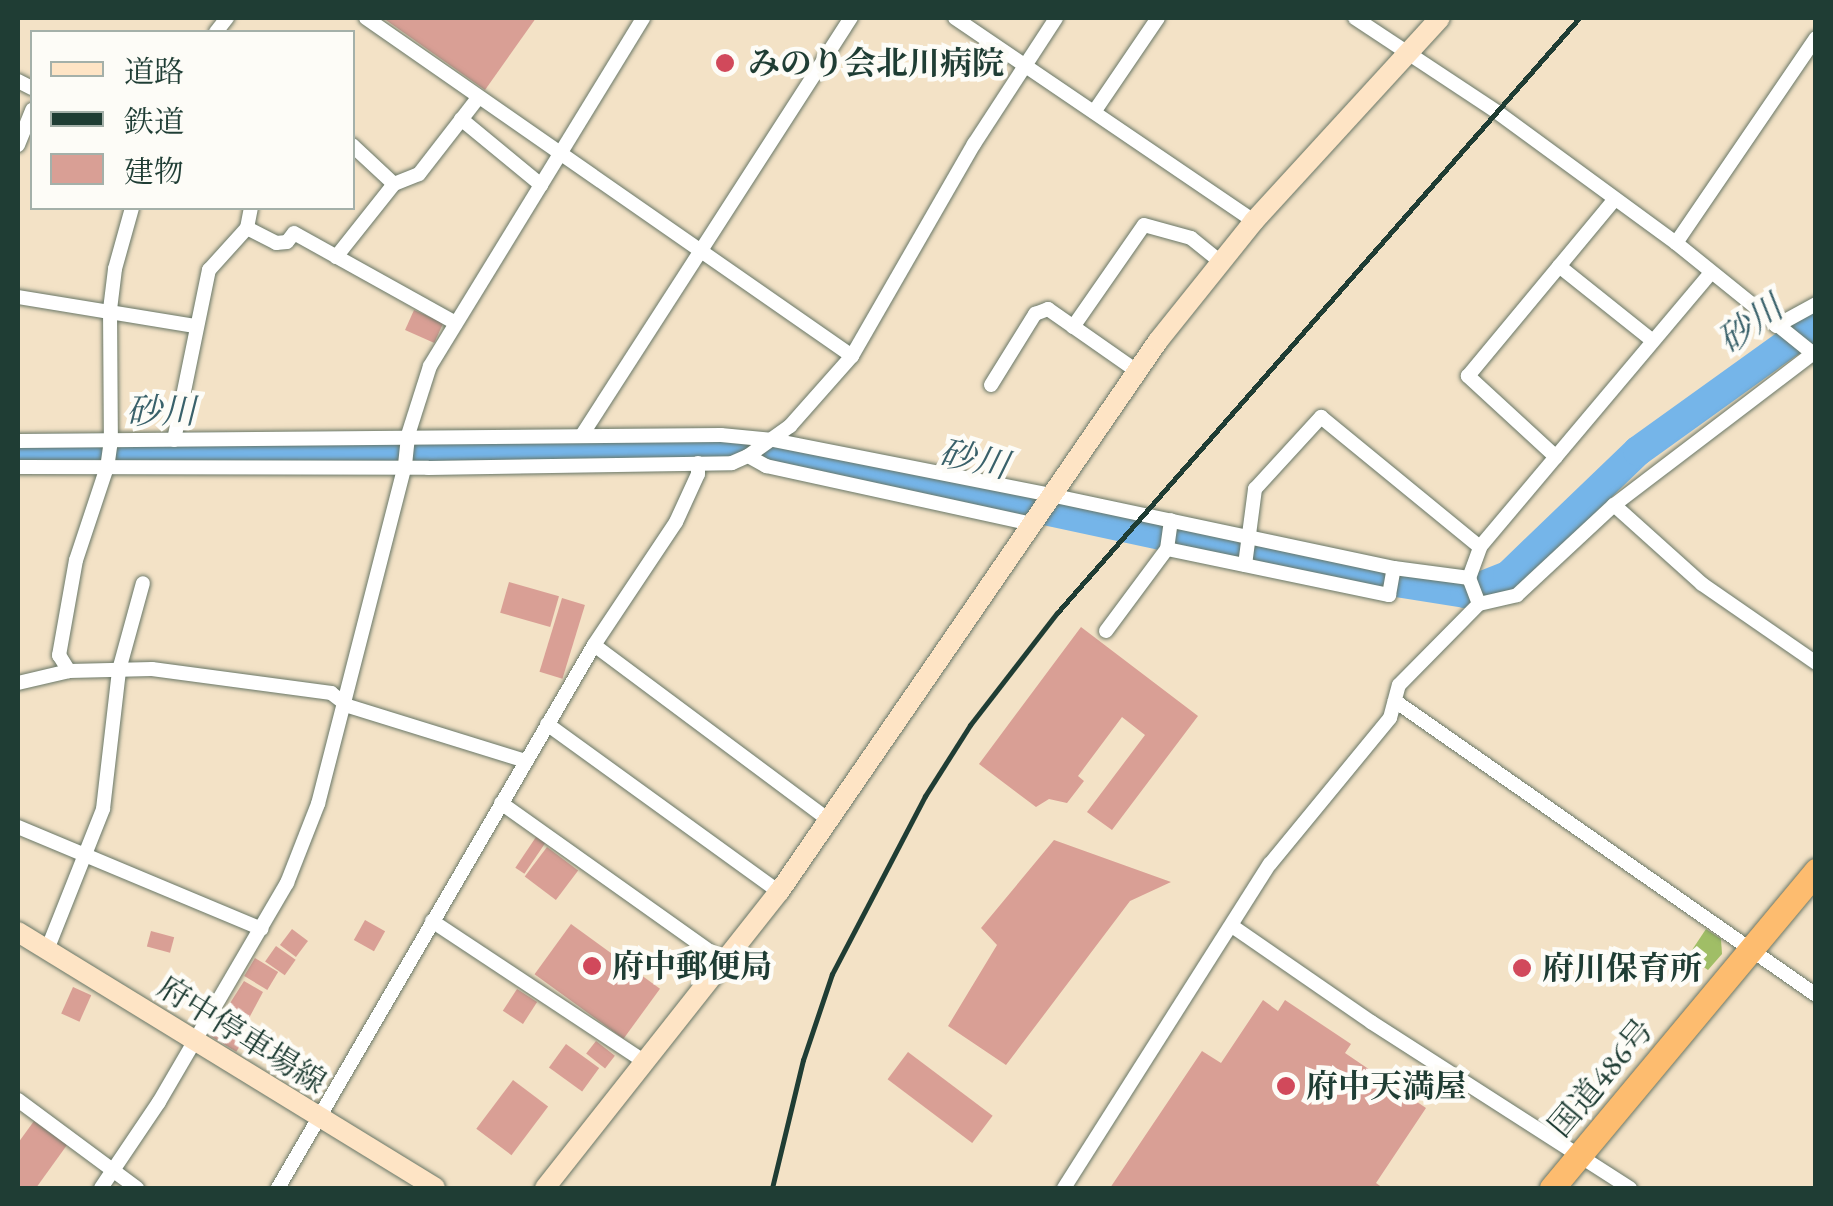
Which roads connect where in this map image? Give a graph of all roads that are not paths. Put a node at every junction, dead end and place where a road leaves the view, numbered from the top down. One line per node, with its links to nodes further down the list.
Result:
1 (366, 18): 12 (street)
2 (644, 18): 18 (street)
3 (851, 18): 27 (street)
4 (954, 18): 11 (street)
5 (1056, 18): 11 (street)
6 (1158, 18): 13 (street)
7 (1355, 18): 10 (street)
8 (1440, 18): 10 (street)
9 (1816, 38): 26 (street)
10 (1410, 50): 21 (street); 24 (street)
11 (1025, 65): 13 (street); 41 (street)
12 (478, 98): 15 (street); 18 (street)
13 (1094, 112): 24 (street)
14 (30, 115): 16 (street)
15 (462, 119): 19 (street); 20 (street)
16 (18, 145)
17 (355, 148): 19 (street)
18 (560, 154): 20 (street); 27 (street)
19 (394, 184): 28 (street)
20 (541, 185): 35 (street)
21 (1615, 199): 26 (street); 30 (street)
22 (131, 210): 34 (street)
23 (250, 210): 25 (street)
24 (1254, 221): 29 (street)
25 (246, 228): 28 (street); 36 (street)
26 (1676, 243): 31 (street)
27 (700, 252): 41 (street); 44 (street)
28 (336, 257): 35 (street)
29 (1222, 262): 38 (street); 42 (street)
30 (1559, 266): 39 (street); 51 (street)
31 (1711, 273): 37 (street); 39 (street)
32 (18, 298): 34 (street)
33 (1816, 304): 37 (street)
34 (110, 310): 36 (street); 46 (street)
35 (456, 323): 45 (street)
36 (196, 326): 47 (street)
37 (1776, 326): 40 (street)
38 (1074, 327): 42 (street); 43 (street)
39 (1653, 341): 51 (street)
40 (1814, 354): 57 (street)
41 (852, 356): 48 (street)
42 (1138, 372): 56 (street)
43 (991, 386)
44 (582, 434): 45 (street); 48 (street)
45 (408, 435): 47 (street); 53 (street)
46 (111, 440): 47 (street); 49 (street); 55 (street)
47 (174, 440)
48 (773, 440): 50 (street); 56 (street)
49 (18, 441)
50 (748, 456): 52 (street); 59 (street)
51 (1556, 457): 61 (street)
52 (698, 463): 53 (street); 69 (street)
53 (405, 465): 55 (street); 74 (street)
54 (18, 467): 55 (street)
55 (106, 467): 72 (street)
56 (1056, 496): 58 (street); 59 (street)
57 (1614, 505): 67 (street); 70 (street)
58 (1171, 520): 60 (street); 62 (street)
59 (1034, 524): 79 (street)
60 (1247, 535): 61 (street); 63 (street); 64 (street)
61 (1480, 547): 65 (street)
62 (1167, 549): 63 (street); 68 (street)
63 (1245, 565): 64 (street)
64 (1394, 568): 65 (street)
65 (1469, 578): 67 (street)
66 (143, 583): 71 (street)
67 (1479, 604): 75 (street)
68 (1106, 632)
69 (594, 645): 76 (street); 79 (street)
70 (1816, 664)
71 (119, 670): 72 (street); 74 (street); 81 (street)
72 (69, 671): 73 (street)
73 (18, 683)
74 (343, 698): 77 (street); 86 (street)
75 (1395, 701): 85 (street); 88 (street)
76 (548, 724): 77 (street); 83 (street)
77 (526, 760): 78 (street)
78 (501, 803): 84 (street); 90 (street)
79 (829, 820): 83 (street)
80 (18, 826): 81 (street)
81 (87, 856): 86 (street); 89 (street)
82 (1816, 871): 88 (highway, 国道486号)
83 (779, 892): 90 (street)
84 (432, 921): 93 (street); 95 (street)
85 (1232, 926): 96 (street); 103 (street)
86 (262, 929): 92 (street)
87 (18, 932): 89 (street, 府中停車場線)
88 (1752, 948): 91 (street); 96 (highway, 国道486号)
89 (47, 950): 92 (street, 府中停車場線)
90 (725, 962): 93 (street)
91 (1816, 995)
92 (192, 1039): 95 (street, 府中停車場線); 97 (street)
93 (645, 1062): 102 (street)
94 (18, 1100): 97 (street)
95 (317, 1117): 100 (street); 101 (street, 府中停車場線)
96 (1578, 1155): 104 (highway, 国道486号); 105 (street)
97 (112, 1172): 98 (street); 99 (street)
98 (101, 1188)
99 (137, 1188)
100 (278, 1188)
101 (436, 1188)
102 (545, 1188)
103 (1064, 1188)
104 (1552, 1188)
105 (1630, 1188)

